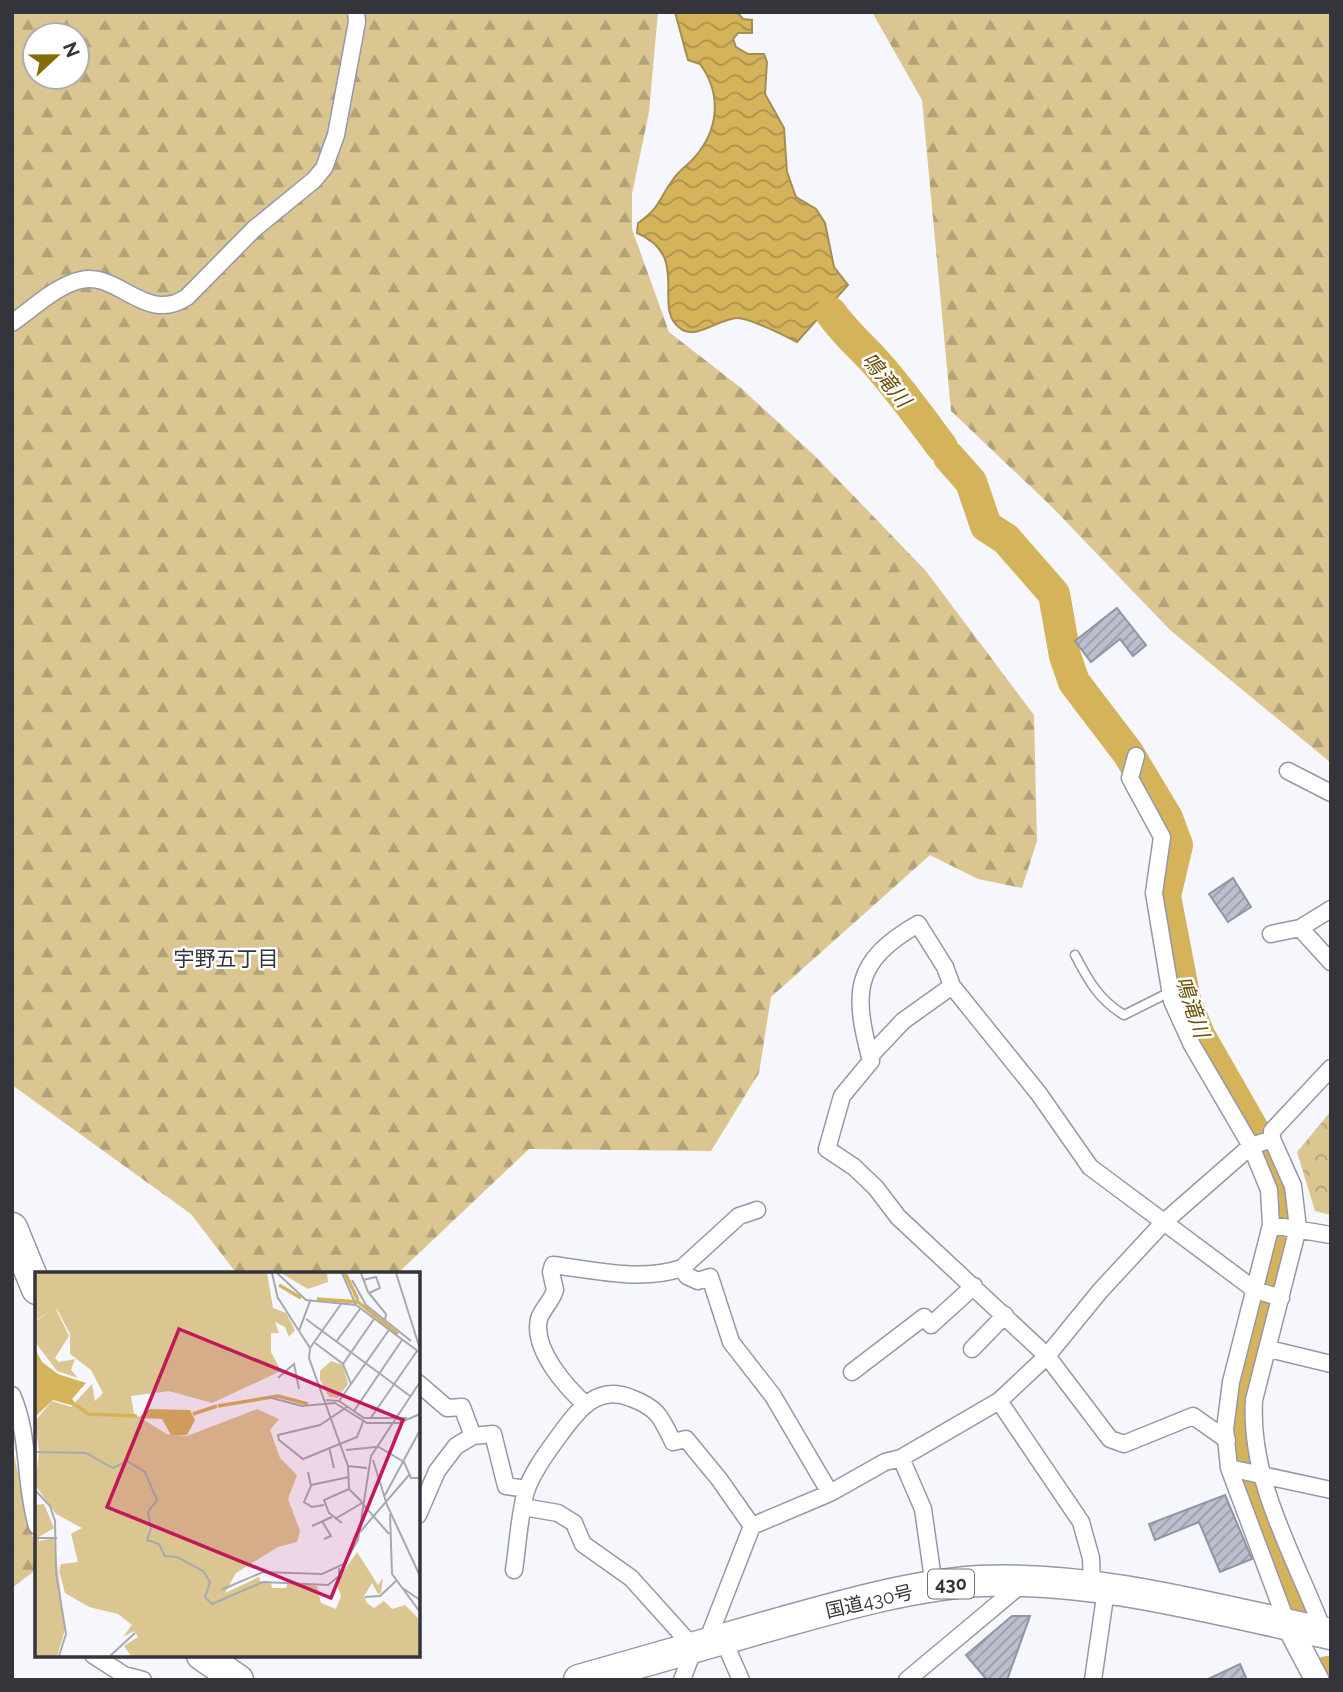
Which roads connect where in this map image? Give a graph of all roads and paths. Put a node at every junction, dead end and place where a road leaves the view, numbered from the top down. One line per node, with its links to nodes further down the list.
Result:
1 (356, 12): 2 (street)
2 (12, 323)
3 (1136, 756): 12 (street)
4 (1288, 771): 5 (street)
5 (1331, 793)
6 (1331, 909): 7 (street)
7 (1300, 928): 8 (street); 10 (street)
8 (1271, 934)
9 (1076, 955): 12 (lane)
10 (1331, 962)
11 (952, 986): 13 (street); 13 (street); 17 (street)
12 (1170, 992): 15 (street)
13 (870, 1056): 23 (street)
14 (1331, 1068): 15 (street)
15 (1261, 1143): 17 (street); 18 (street); 18 (street)
16 (757, 1210): 21 (street)
17 (1163, 1223): 24 (street); 28 (street)
18 (1283, 1226): 20 (street); 24 (street); 24 (street)
19 (12, 1228): 22 (highway)
20 (1331, 1235)
21 (682, 1268): 34 (street); 41 (street)
22 (35, 1284)
23 (974, 1286): 25 (street); 30 (street)
24 (1267, 1294): 27 (street); 36 (street)
25 (1006, 1315): 26 (street); 28 (street)
26 (972, 1349)
27 (1269, 1349): 29 (street); 38 (street)
28 (1047, 1356): 33 (street); 36 (street)
29 (1331, 1364)
30 (852, 1372)
31 (420, 1385): 35 (street)
32 (12, 1395): 44 (street)
33 (999, 1401): 37 (street); 49 (street)
34 (586, 1405): 39 (street); 45 (street)
35 (473, 1436): 39 (street); 43 (street)
36 (1227, 1440): 38 (street)
37 (901, 1458): 41 (street); 48 (street)
38 (1245, 1471): 40 (street); 50 (street); 51 (street)
39 (527, 1489): 42 (street)
40 (1331, 1490)
41 (830, 1493): 45 (street)
42 (523, 1507): 46 (street); 52 (street)
43 (420, 1510)
44 (35, 1517)
45 (752, 1526): 52 (street)
46 (514, 1570)
47 (1025, 1581): 48 (highway, 国道430号 / 430); 49 (highway, 国道430号 / 430); 58 (street)
48 (934, 1586): 52 (highway, 国道430号 / 430)
49 (1099, 1588): 50 (highway, 国道430号 / 430); 59 (street)
50 (1287, 1623): 51 (highway, 国道430号 / 430); 60 (street)
51 (1328, 1638)
52 (707, 1644): 55 (highway, 国道430号 / 430); 56 (street); 57 (street)
53 (96, 1657): 54 (street)
54 (143, 1680)
55 (579, 1680)
56 (682, 1680)
57 (741, 1680)
58 (907, 1680)
59 (1093, 1680)
60 (1317, 1680)

